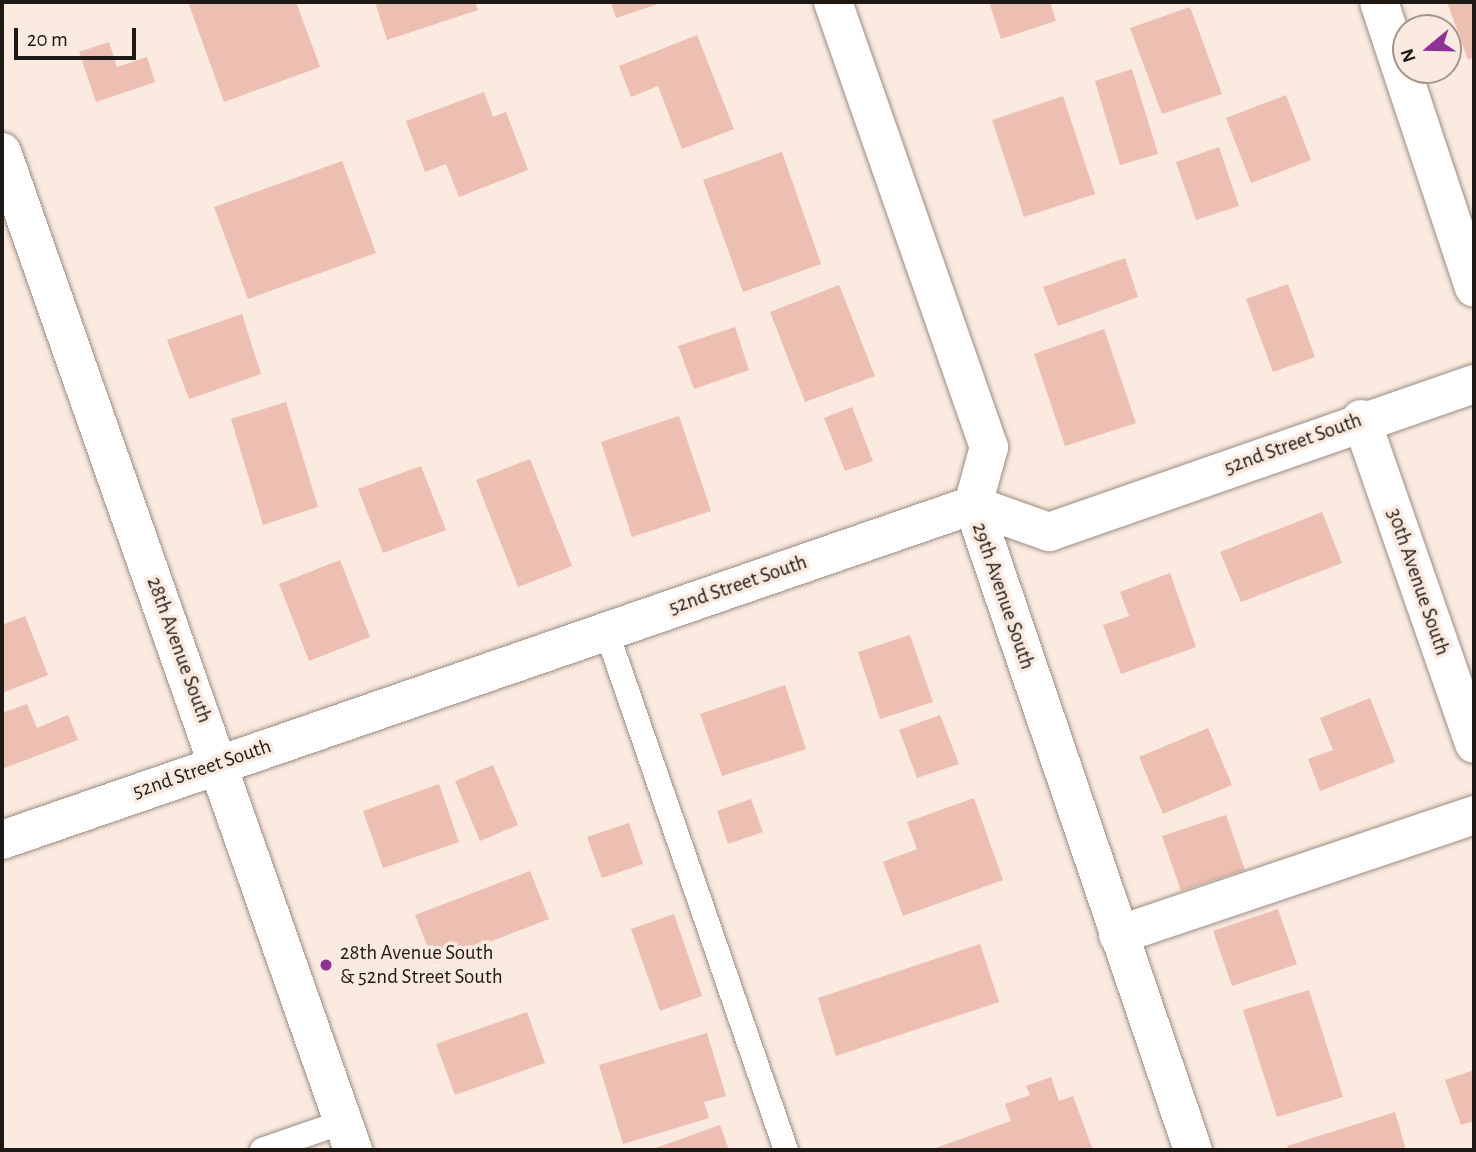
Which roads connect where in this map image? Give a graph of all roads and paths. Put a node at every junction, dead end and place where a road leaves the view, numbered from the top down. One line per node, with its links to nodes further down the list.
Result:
1 (833, 2): 7 (street, 29th Avenue South)
2 (1379, 2): 4 (street)
3 (2, 152): 10 (street, 28th Avenue South)
4 (1474, 288)
5 (1474, 384): 6 (street, 52nd Street South)
6 (1361, 419): 7 (street, 52nd Street South); 9 (street, 30th Avenue South)
7 (973, 505): 8 (street, 52nd Street South); 13 (street, 29th Avenue South)
8 (607, 630): 10 (street, 52nd Street South); 16 (lane)
9 (1474, 744)
10 (218, 763): 12 (street, 52nd Street South); 14 (street, 28th Avenue South)
11 (1474, 815): 13 (street)
12 (2, 840)
13 (1118, 935): 17 (street, 29th Avenue South)
14 (348, 1136): 15 (lane)
15 (262, 1150)
16 (786, 1150)
17 (1193, 1150)

